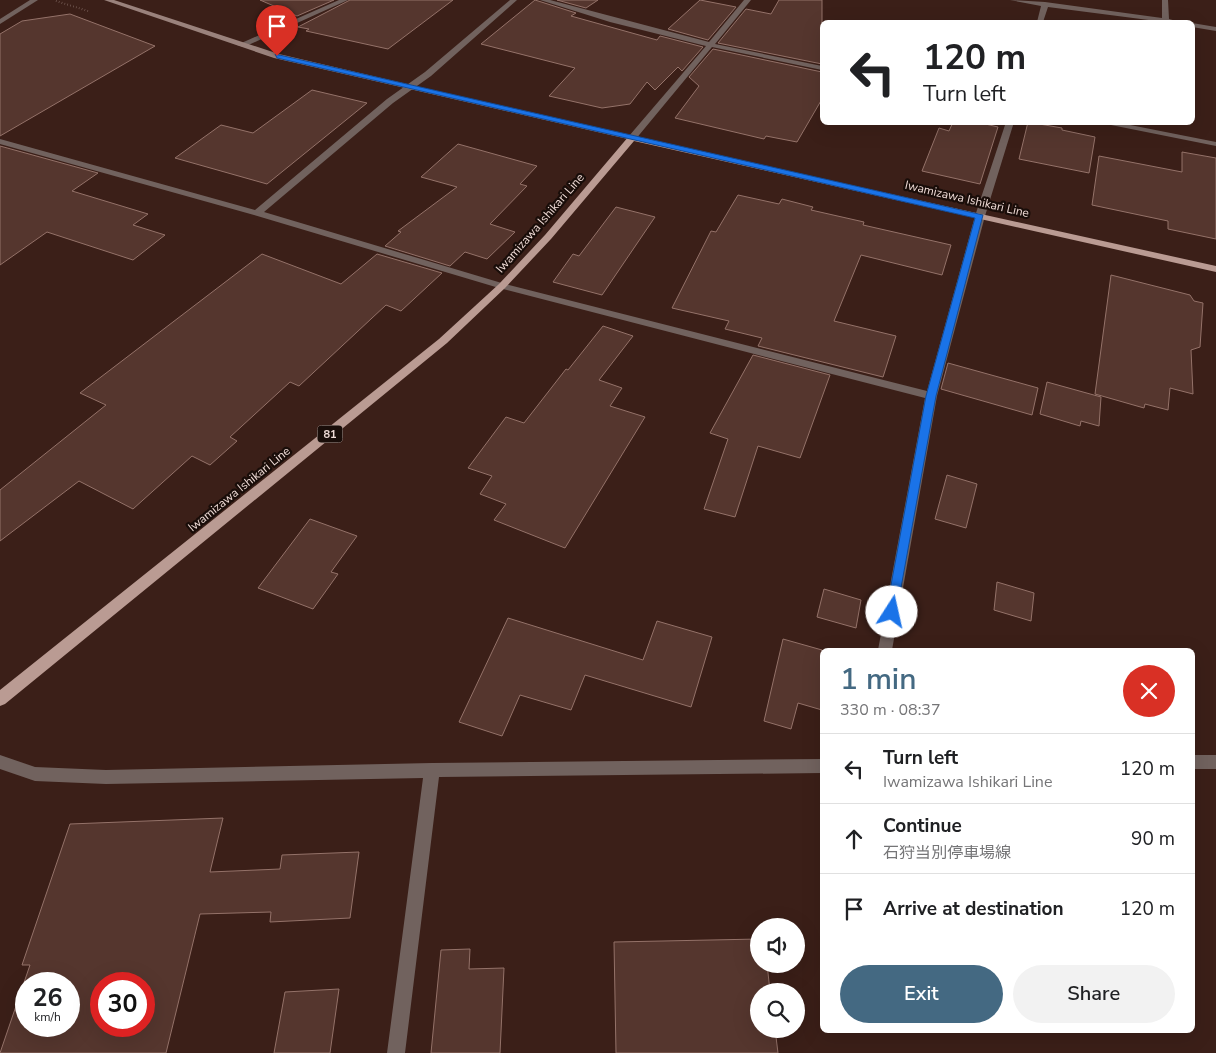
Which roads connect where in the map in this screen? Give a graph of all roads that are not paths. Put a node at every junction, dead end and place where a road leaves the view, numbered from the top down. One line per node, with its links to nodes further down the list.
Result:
1 (35, 0): 13 (street)
2 (107, 0): 16 (main road)
3 (345, 0): 16 (street)
4 (514, 0): 19 (street)
5 (543, 0): 17 (street)
6 (748, 0): 17 (street)
7 (1013, 0): 9 (street)
8 (1165, 0): 12 (street)
9 (1045, 4): 10 (street); 11 (street)
10 (1041, 20)
11 (1159, 20)
12 (1166, 20)
13 (0, 22)
14 (1195, 26): 15 (street)
15 (1216, 29)
16 (240, 45): 19 (main road)
17 (711, 46): 18 (street); 22 (street)
18 (820, 68)
19 (409, 87): 22 (main road); 25 (street)
20 (1009, 125): 26 (street)
21 (1116, 125): 24 (street)
22 (632, 138): 26 (main road, Iwamizawa Ishikari Line); 28 (main road, Iwamizawa Ishikari Line / 81)
23 (0, 141): 25 (street)
24 (1216, 144)
25 (257, 213): 28 (street)
26 (980, 216): 27 (main road, Iwamizawa Ishikari Line); 29 (street)
27 (1216, 269)
28 (502, 286): 29 (street); 31 (main road, Iwamizawa Ishikari Line / 81)
29 (931, 396): 30 (street)
30 (885, 648)
31 (0, 699)
32 (0, 762): 36 (street)
33 (1195, 762): 34 (street)
34 (1216, 762)
35 (820, 766): 36 (street)
36 (432, 770): 37 (street)
37 (396, 1053)

